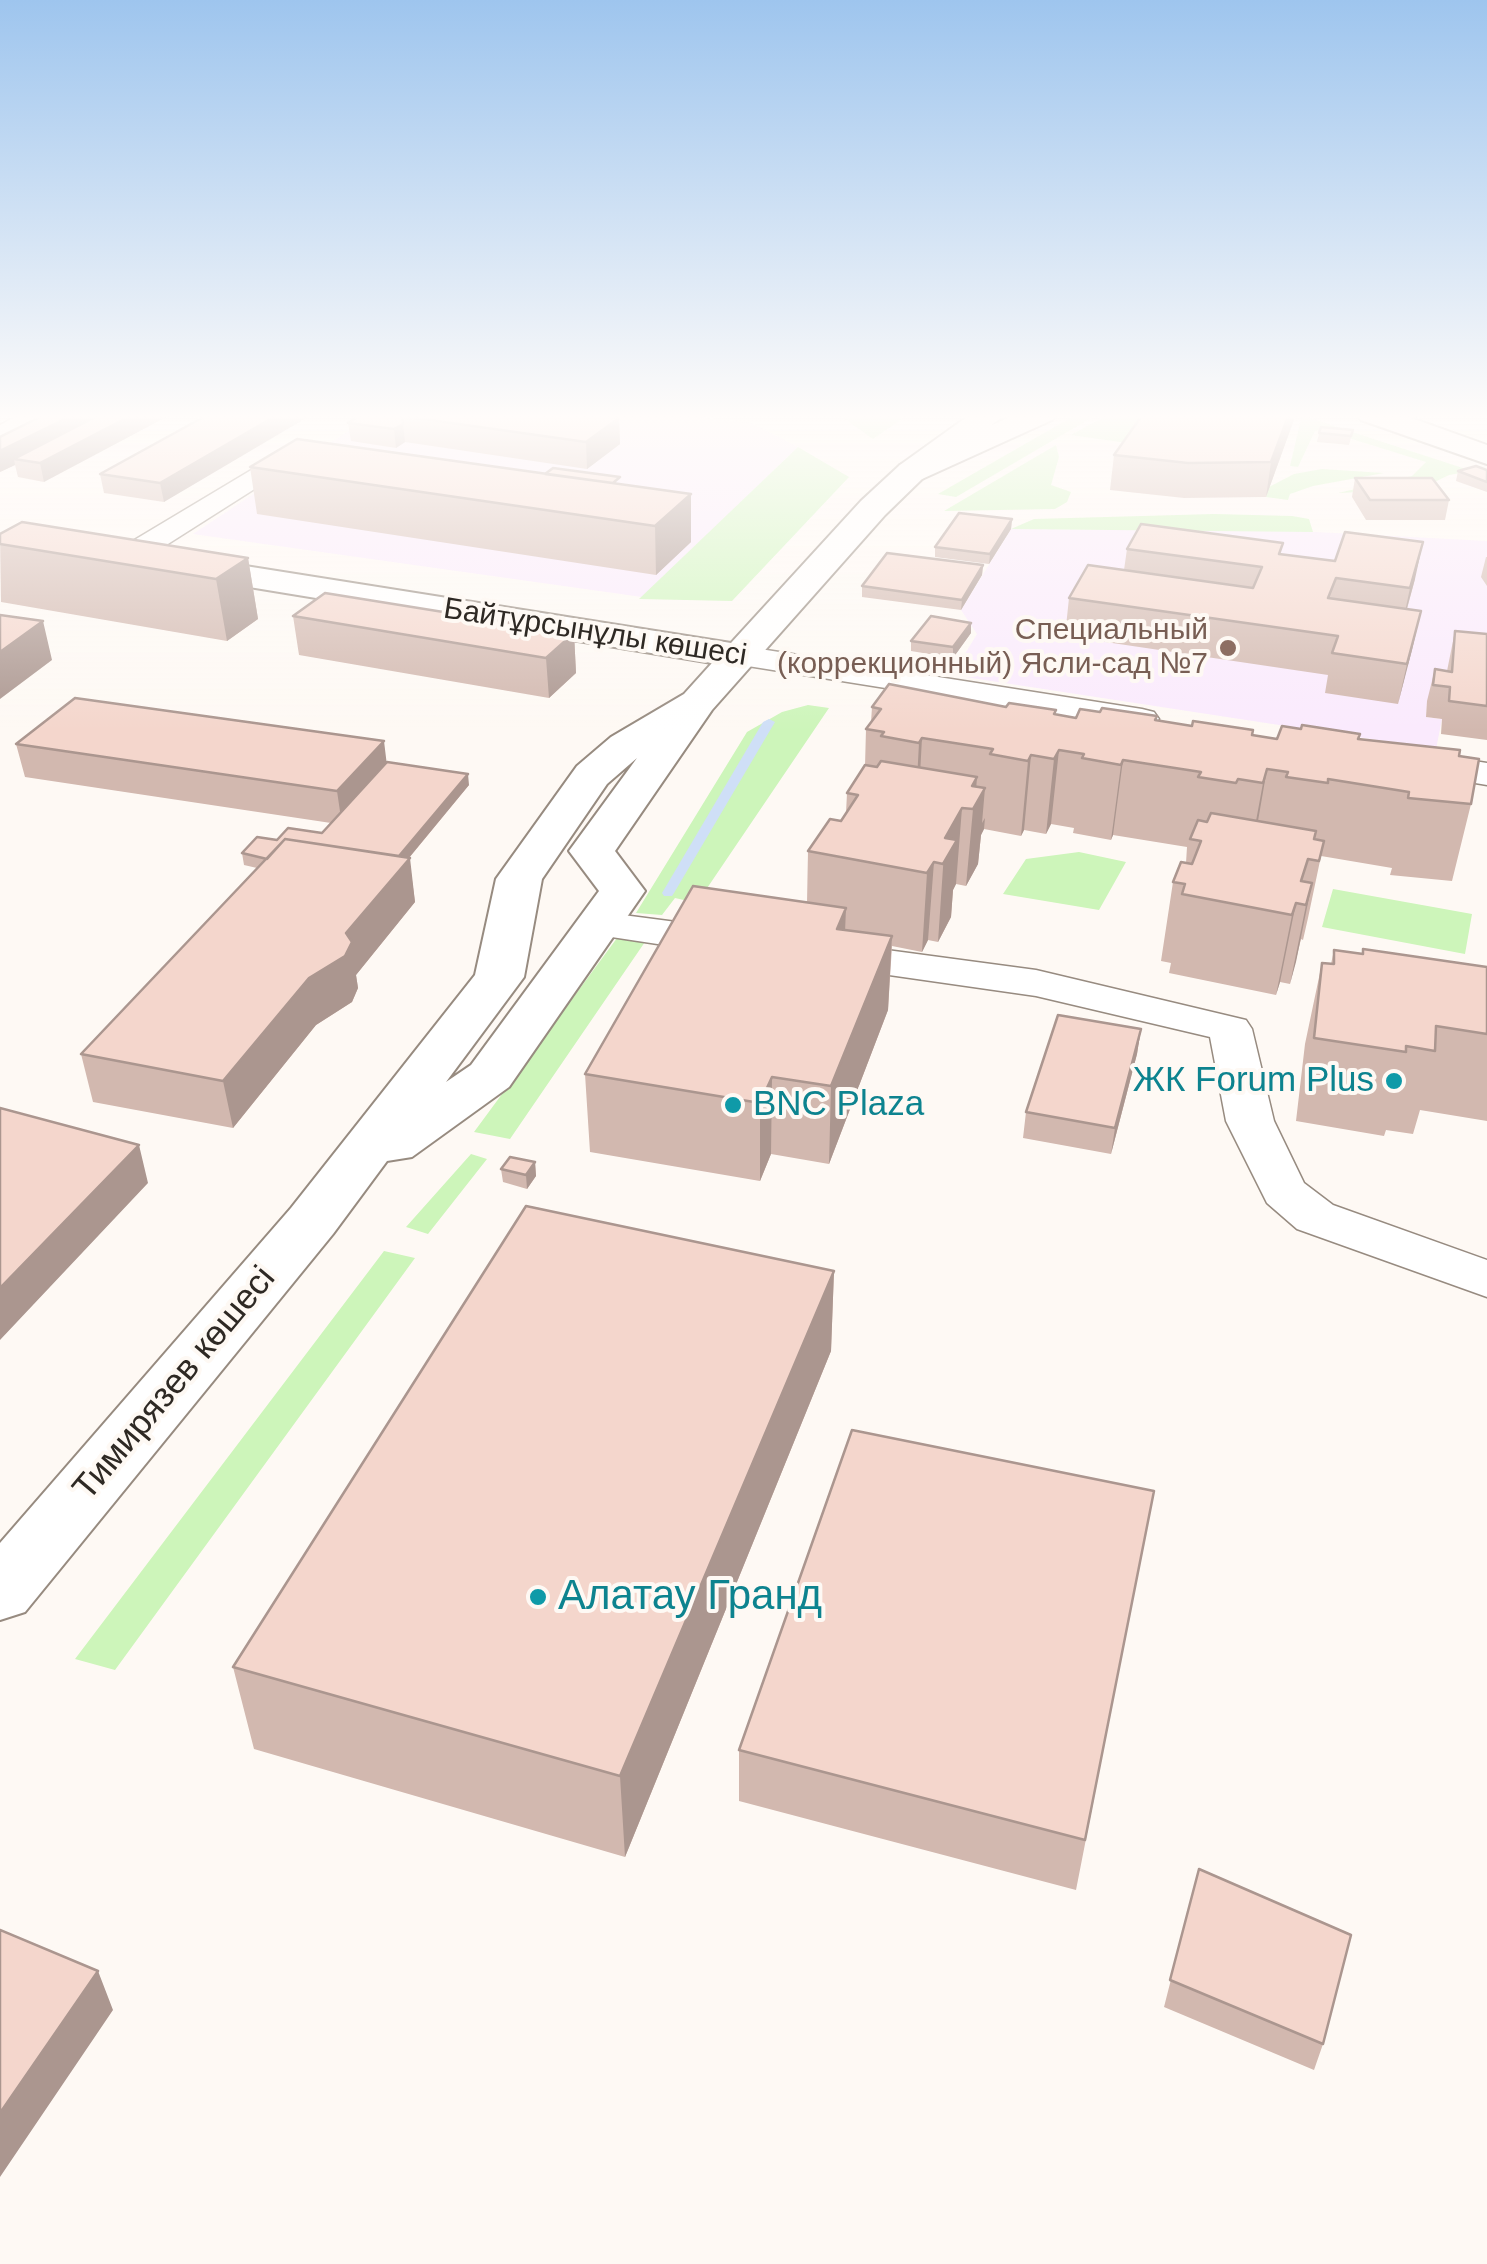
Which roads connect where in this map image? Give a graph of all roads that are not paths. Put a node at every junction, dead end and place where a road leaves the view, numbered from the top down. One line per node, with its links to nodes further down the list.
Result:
1 (172, 520): 3 (street)
2 (863, 520): 4 (street, Тимирязев көшесі)
3 (109, 554): 4 (street, Байтұрсынұлы көшесі)
4 (741, 656): 5 (street, Тимирязев көшесі); 6 (street, Байтұрсынұлы көшесі)
5 (698, 702): 9 (street, Тимирязев көшесі); 10 (street, Тимирязев көшесі)
6 (1172, 724)
7 (1369, 756): 8 (street)
8 (1487, 774)
9 (600, 924): 10 (street, Тимирязев көшесі); 11 (street)
10 (349, 1176): 12 (street, Тимирязев көшесі)
11 (1487, 1279)
12 (0, 1592)

